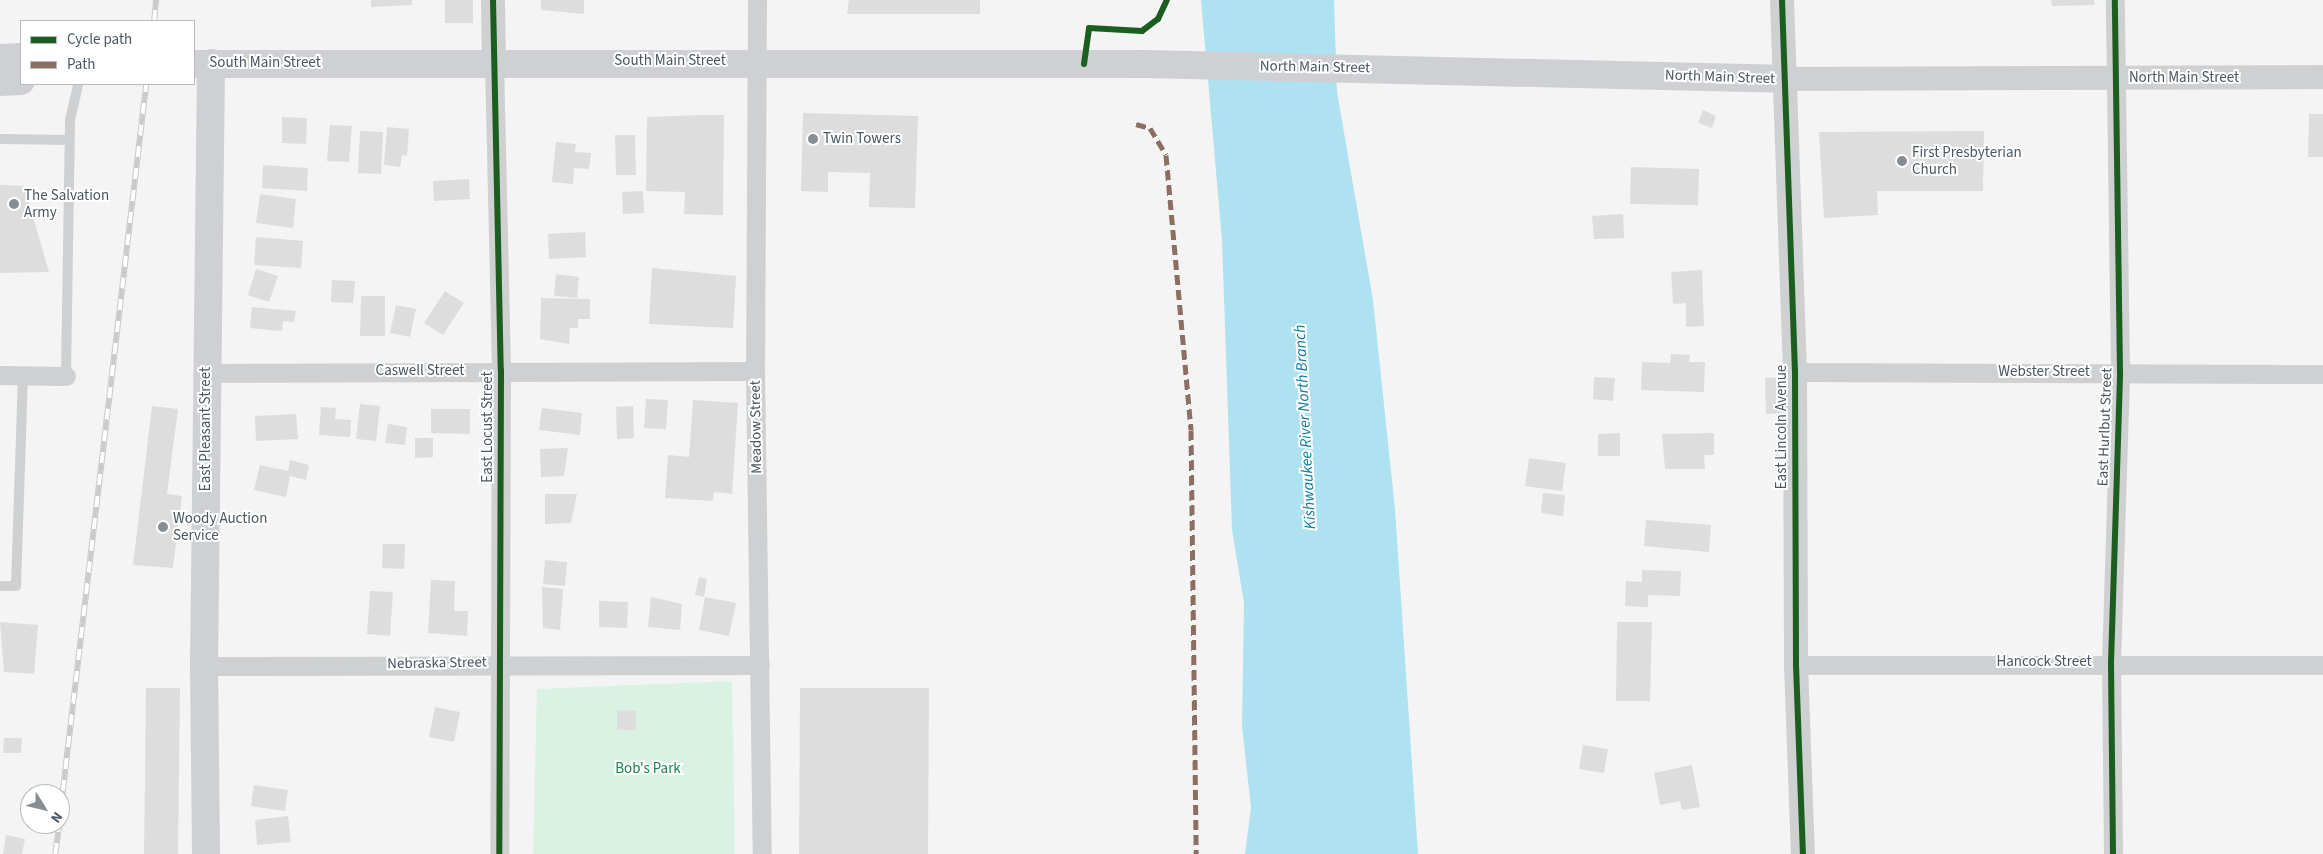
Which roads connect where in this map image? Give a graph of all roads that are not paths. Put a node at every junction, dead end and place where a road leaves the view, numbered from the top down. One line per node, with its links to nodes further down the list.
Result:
1 (493, 0): 7 (street, East Locust Street)
2 (757, 0): 8 (street, Meadow Street)
3 (1782, 0): 13 (street, East Lincoln Avenue)
4 (2115, 0): 12 (street, East Hurlbut Street)
5 (20, 57): 6 (main road)
6 (0, 58)
7 (494, 61): 8 (main road, South Main Street); 9 (main road, South Main Street); 19 (street, East Locust Street)
8 (756, 61): 10 (main road, South Main Street); 20 (street, Meadow Street)
9 (202, 64): 21 (main road, East Pleasant Street)
10 (1146, 64): 13 (main road, North Main Street)
11 (2323, 77): 12 (street, North Main Street)
12 (2114, 78): 13 (street, North Main Street); 23 (street, East Hurlbut Street)
13 (1785, 79): 22 (street, East Lincoln Avenue)
14 (20, 81): 15 (main road)
15 (0, 82)
16 (77, 85): 18 (lane)
17 (0, 139): 18 (lane)
18 (70, 140): 27 (lane)
19 (501, 370): 20 (street, Caswell Street); 21 (street, Caswell Street); 29 (street, East Locust Street)
20 (755, 371): 31 (street, Meadow Street)
21 (206, 372): 34 (main road, East Pleasant Street)
22 (1794, 372): 23 (street, Webster Street); 32 (street, East Lincoln Avenue)
23 (2120, 372): 24 (street, Webster Street); 30 (street, East Hurlbut Street)
24 (2323, 374)
25 (0, 375): 26 (street)
26 (23, 375): 27 (street); 28 (lane)
27 (66, 376)
28 (0, 586)
29 (501, 662): 31 (street, Nebraska Street); 34 (street, Nebraska Street); 36 (street, East Locust Street)
30 (2111, 662): 32 (street, Hancock Street); 33 (street, Hancock Street); 39 (street, East Hurlbut Street)
31 (760, 665): 37 (street, Meadow Street)
32 (1796, 665): 38 (street, East Lincoln Avenue)
33 (2323, 665)
34 (204, 666): 35 (main road, East Pleasant Street)
35 (206, 854)
36 (499, 854)
37 (762, 854)
38 (1803, 854)
39 (2113, 854)

